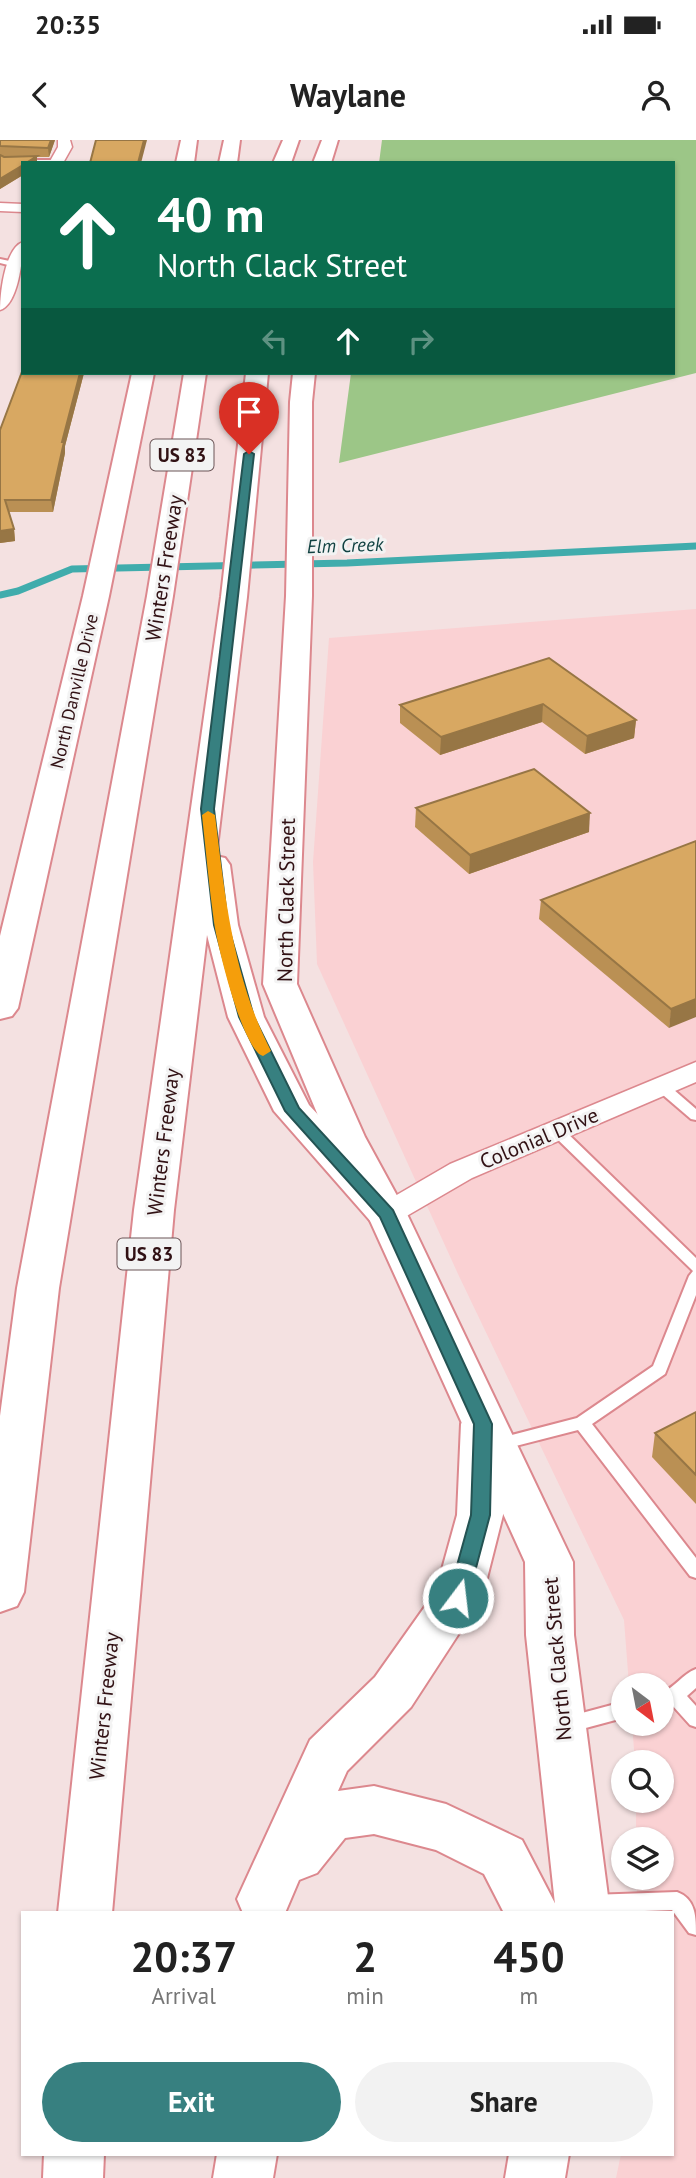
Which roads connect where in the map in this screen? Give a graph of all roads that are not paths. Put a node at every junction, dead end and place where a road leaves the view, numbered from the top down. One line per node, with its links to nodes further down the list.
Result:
1 (64, 140): 8 (street)
2 (189, 140): 9 (main road)
3 (232, 140): 10 (main road)
4 (278, 140): 11 (main road)
5 (291, 140): 12 (main road)
6 (330, 140): 13 (main road)
7 (0, 159): 14 (lane)
8 (58, 161)
9 (185, 161)
10 (228, 161)
11 (276, 161)
12 (283, 161)
13 (323, 161)
14 (21, 162)
15 (0, 207): 16 (street)
16 (21, 208)
17 (21, 248): 18 (street)
18 (8, 263): 19 (street)
19 (4, 312)
20 (143, 375): 25 (main road, North Danville Drive)
21 (195, 375): 35 (main road, Winters Freeway / US 83)
22 (257, 375): 24 (main road, Winters Freeway / US 83)
23 (304, 375): 30 (main road, North Clack Street)
24 (208, 809): 30 (main road); 46 (main road, Winters Freeway / US 83)
25 (2, 986)
26 (696, 1071): 27 (street, Colonial Drive)
27 (661, 1086): 28 (lane); 29 (street, Colonial Drive)
28 (696, 1116)
29 (557, 1131): 30 (street, Colonial Drive); 31 (lane)
30 (387, 1214): 34 (main road, North Clack Street)
31 (696, 1266)
32 (696, 1276): 33 (lane)
33 (582, 1423): 34 (lane); 36 (lane)
34 (488, 1435): 43 (main road, North Clack Street); 44 (main road)
35 (5, 1519): 37 (main road, Winters Freeway / US 83)
36 (696, 1571)
37 (0, 1592)
38 (696, 1676): 39 (lane)
39 (674, 1693)
40 (674, 1702): 42 (lane)
41 (611, 1713): 43 (lane)
42 (696, 1719)
43 (561, 1726): 45 (main road, North Clack Street)
44 (264, 1906): 45 (main road)
45 (565, 1910): 47 (lane)
46 (85, 1911)
47 (696, 1926)
48 (74, 2156): 51 (main road)
49 (247, 2156): 52 (main road)
50 (539, 2156): 53 (main road)
51 (73, 2178)
52 (243, 2178)
53 (535, 2178)

